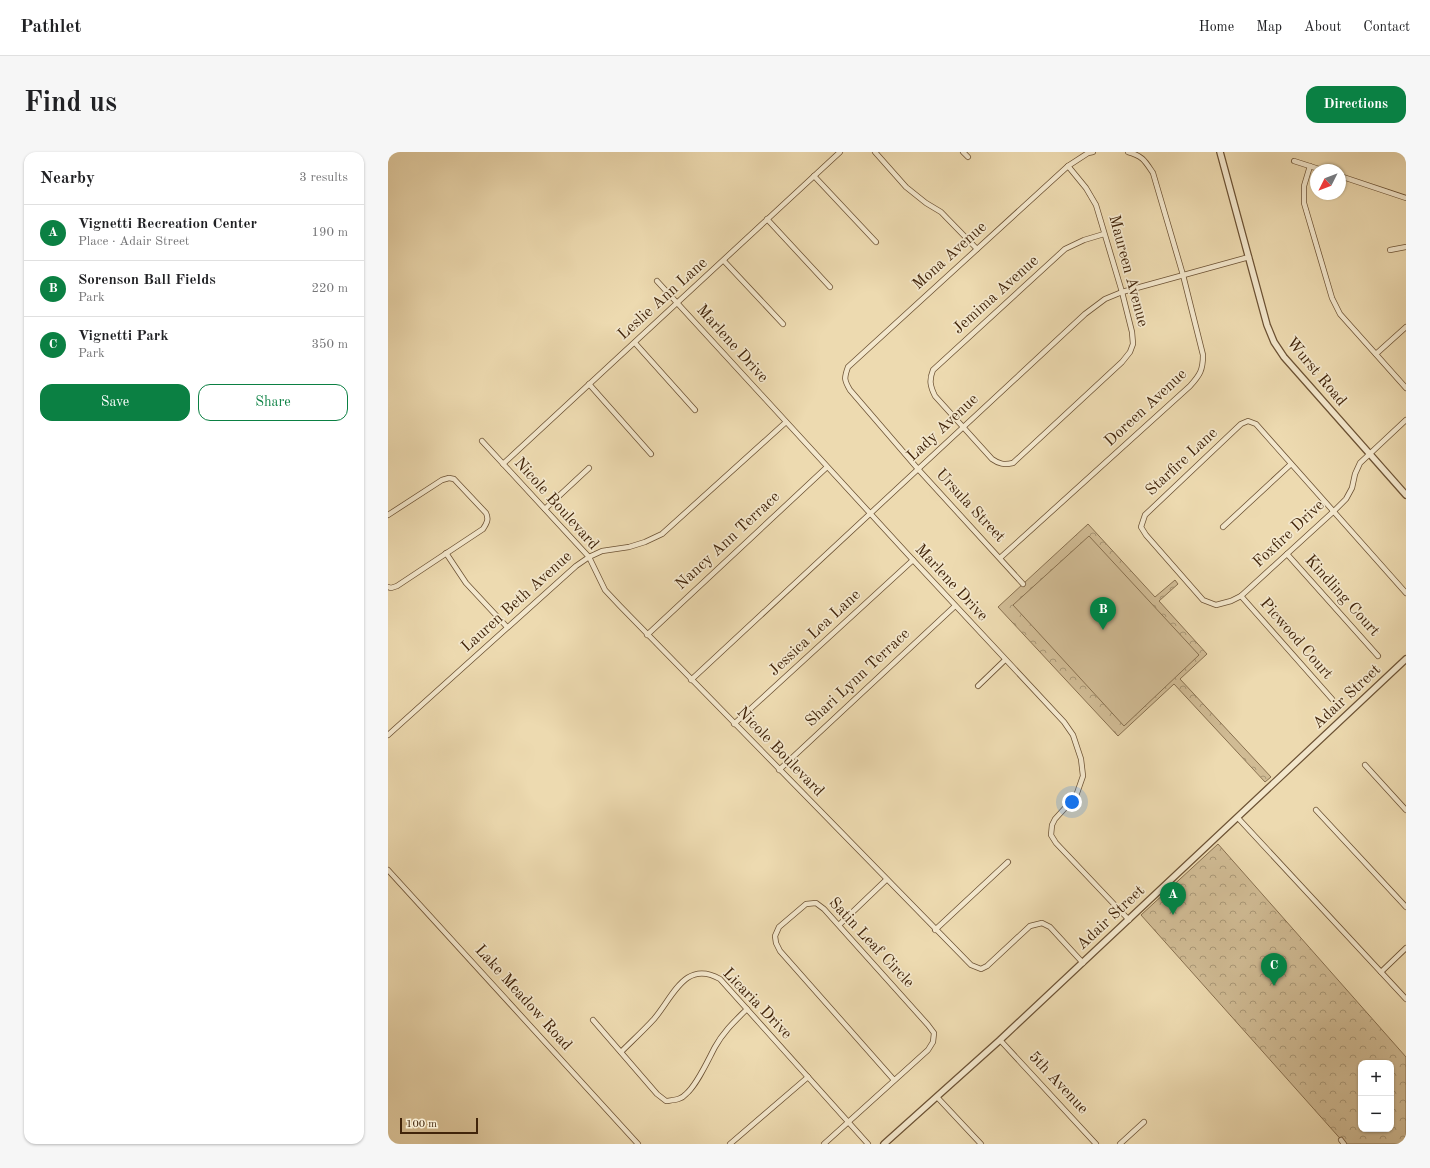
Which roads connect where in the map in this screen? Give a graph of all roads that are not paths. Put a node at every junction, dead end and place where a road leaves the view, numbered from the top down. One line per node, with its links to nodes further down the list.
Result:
1 (840, 152): 11 (street, Leslie Ann Lane)
2 (875, 152): 18 (street)
3 (962, 152): 7 (street)
4 (1093, 152): 9 (street, Mona Avenue)
5 (1128, 152): 22 (street, Doreen Avenue)
6 (1220, 152): 20 (street, Wurst Road)
7 (968, 158)
8 (1294, 161): 10 (street)
9 (1068, 166): 15 (street, Maureen Avenue); 18 (street, Mona Avenue)
10 (1310, 166): 30 (street)
11 (814, 176): 14 (street, Leslie Ann Lane); 16 (street)
12 (1346, 178): 13 (street)
13 (1406, 198)
14 (767, 219): 21 (street, Leslie Ann Lane); 24 (street)
15 (1104, 234): 25 (street, Maureen Avenue); 37 (street, Jemima Avenue)
16 (876, 242)
17 (1406, 247): 19 (street)
18 (977, 249): 33 (street, Mona Avenue)
19 (1390, 250)
20 (1249, 257): 22 (street, Lady Avenue); 40 (street, Wurst Road)
21 (724, 261): 26 (street, Leslie Ann Lane); 27 (street)
22 (1183, 275): 25 (street, Lady Avenue); 55 (street, Doreen Avenue)
23 (657, 281): 26 (street, Marlene Drive)
24 (830, 287)
25 (1122, 292): 37 (street, Lady Avenue); 37 (street, Maureen Avenue)
26 (677, 303): 29 (street, Leslie Ann Lane); 36 (street, Marlene Drive)
27 (783, 324)
28 (1406, 326): 30 (street)
29 (635, 342): 31 (street, Leslie Ann Lane); 34 (street)
30 (1376, 354): 32 (street)
31 (589, 384): 39 (street); 41 (street, Leslie Ann Lane)
32 (1406, 388)
33 (850, 390): 45 (street, Ursula Street)
34 (695, 410)
35 (1406, 420): 40 (street, Foxfire Drive)
36 (786, 422): 43 (street, Marlene Drive); 54 (street, Lauren Beth Avenue)
37 (963, 427): 45 (street, Lady Avenue)
38 (482, 441): 41 (street, Nicole Boulevard)
39 (651, 454)
40 (1371, 454): 46 (street, Wurst Road); 48 (street, Foxfire Drive)
41 (503, 464): 47 (street, Nicole Boulevard)
42 (1291, 464): 48 (street); 51 (street); 61 (street, Starfire Lane)
43 (827, 467): 49 (street, Marlene Drive); 64 (street, Nancy Ann Terrace)
44 (589, 468): 47 (street)
45 (918, 469): 49 (street, Lady Avenue); 55 (street, Ursula Street)
46 (1406, 495)
47 (545, 509): 54 (street, Nicole Boulevard)
48 (1334, 511): 53 (street, Foxfire Drive); 59 (street)
49 (870, 513): 56 (street, Marlene Drive); 68 (street, Lady Avenue)
50 (388, 515): 52 (street)
51 (1223, 527)
52 (446, 553): 58 (street); 63 (street)
53 (1287, 554): 60 (street, Foxfire Drive); 65 (street, Kindling Court)
54 (589, 557): 63 (street, Lauren Beth Avenue); 64 (street, Nicole Boulevard)
55 (1000, 558): 57 (street, Ursula Street)
56 (913, 560): 62 (street, Marlene Drive); 71 (street, Jessica Lea Lane)
57 (1023, 584)
58 (388, 587)
59 (1406, 593)
60 (1241, 596): 61 (street, Foxfire Drive); 70 (street, Picwood Court)
61 (1203, 600)
62 (955, 606): 67 (street, Marlene Drive); 74 (street, Shari Lynn Terrace)
63 (507, 627): 72 (street, Lauren Beth Avenue)
64 (647, 635): 68 (street, Nicole Boulevard)
65 (1378, 656)
66 (1406, 659): 77 (street, Adair Street)
67 (1005, 660): 69 (street); 82 (street, Marlene Drive)
68 (691, 680): 71 (street, Nicole Boulevard)
69 (978, 686)
70 (1332, 699)
71 (734, 724): 74 (street, Nicole Boulevard)
72 (388, 735)
73 (1365, 765): 76 (street)
74 (779, 770): 80 (street, Nicole Boulevard)
75 (1316, 810): 81 (street)
76 (1406, 810)
77 (1238, 818): 82 (street, Adair Street); 87 (street)
78 (1008, 862): 84 (street)
79 (388, 870): 98 (street, Lake Meadow Road)
80 (886, 880): 83 (street); 84 (street, Nicole Boulevard)
81 (1406, 907)
82 (1129, 920): 86 (street, Adair Street)
83 (839, 925): 94 (street, Satin Leaf Circle); 94 (street, Satin Leaf Circle)
84 (935, 930): 86 (street, Nicole Boulevard)
85 (1406, 948): 87 (street)
86 (1083, 963): 91 (street, Adair Street)
87 (1381, 972): 88 (street)
88 (1406, 999)
89 (747, 1009): 92 (street, Licaria Drive); 92 (street); 93 (street, Licaria Drive)
90 (593, 1020): 92 (street)
91 (1000, 1040): 95 (street, Adair Street); 104 (street, 5th Avenue)
92 (621, 1052)
93 (808, 1077): 96 (street, Licaria Drive); 99 (street)
94 (894, 1080): 96 (street)
95 (937, 1097): 102 (street, Adair Street); 103 (street)
96 (848, 1122): 100 (street); 101 (street, Licaria Drive)
97 (1144, 1122): 105 (street)
98 (638, 1144)
99 (730, 1144)
100 (824, 1144)
101 (868, 1144)
102 (884, 1144)
103 (980, 1144)
104 (1096, 1144)
105 (1120, 1144)

